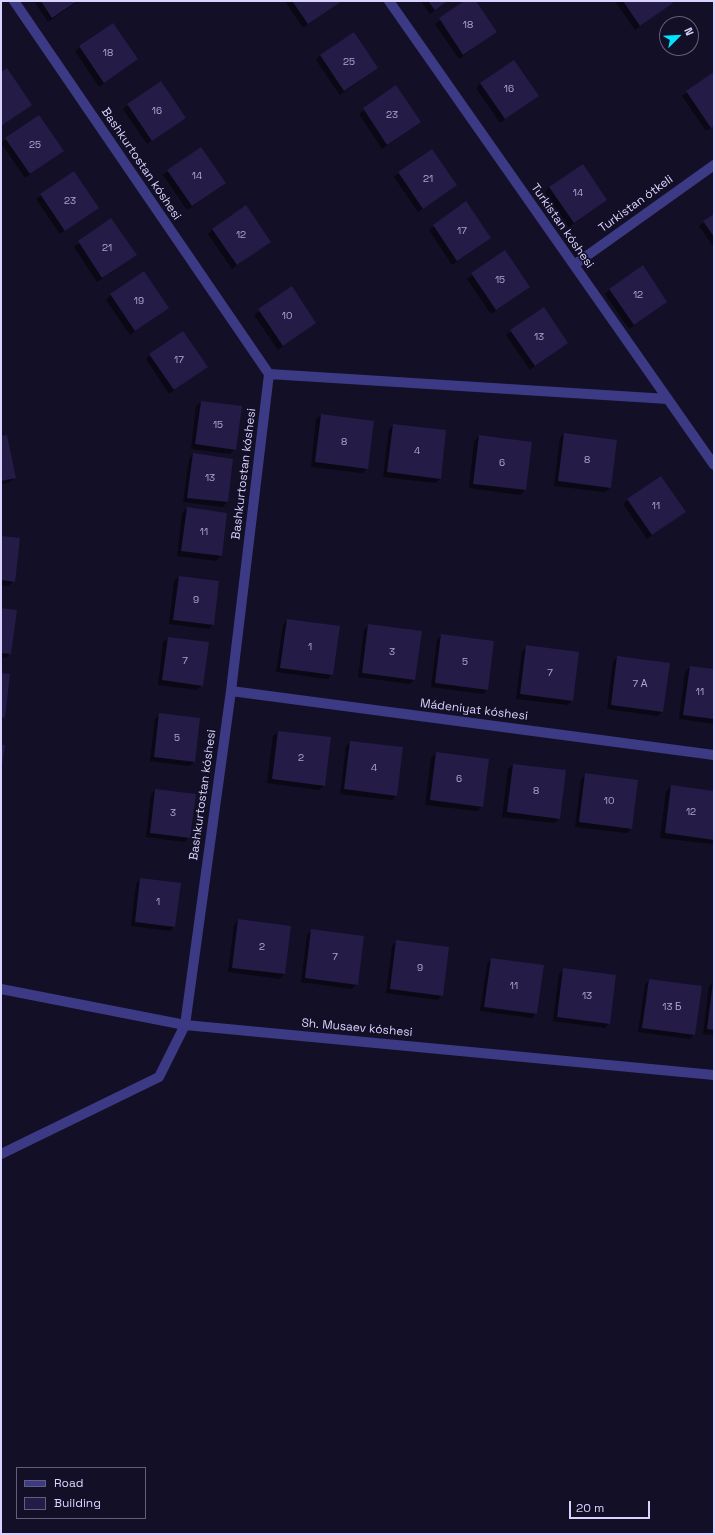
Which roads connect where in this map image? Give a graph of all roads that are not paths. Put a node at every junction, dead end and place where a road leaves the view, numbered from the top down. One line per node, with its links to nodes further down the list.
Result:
1 (14, 1): 5 (street, Bashkurtostan kóshesi)
2 (389, 1): 4 (street, Turkistan kóshesi)
3 (714, 165): 4 (street, Turkistan ótkeli)
4 (574, 265): 6 (street, Turkistan kóshesi)
5 (269, 374): 6 (street); 8 (street, Bashkurtostan kóshesi)
6 (668, 399): 7 (street, Turkistan kóshesi)
7 (714, 465)
8 (231, 692): 9 (street, Mádeniyat kóshesi); 11 (street, Bashkurtostan kóshesi)
9 (714, 755)
10 (1, 989): 11 (street, Sh. Musaev kóshesi)
11 (185, 1025): 12 (street, Sh. Musaev kóshesi); 13 (street, Bashkurtostan kóshesi)
12 (714, 1074)
13 (1, 1154)

